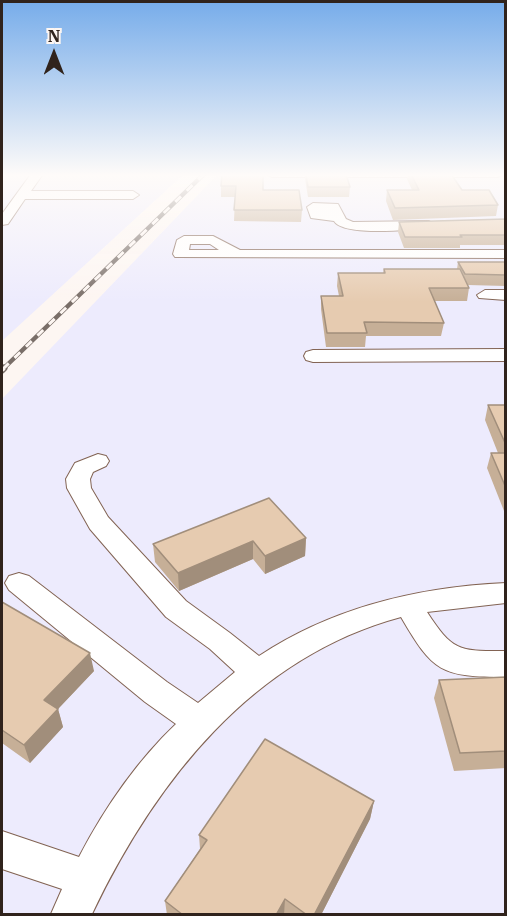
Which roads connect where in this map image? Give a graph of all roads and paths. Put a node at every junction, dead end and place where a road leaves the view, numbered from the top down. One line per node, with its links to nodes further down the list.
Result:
1 (338, 217): 2 (street)
2 (441, 225)
3 (237, 254): 4 (street)
4 (506, 254)
5 (485, 295): 6 (street)
6 (506, 295)
7 (506, 355): 8 (street)
8 (313, 356)
9 (98, 461): 14 (street)
10 (19, 583): 15 (street)
11 (506, 593): 12 (street)
12 (408, 605): 13 (street); 14 (street)
13 (506, 664)
14 (257, 673): 15 (street)
15 (199, 722): 17 (street)
16 (2, 850): 17 (street)
17 (89, 879): 18 (street)
18 (71, 915)

